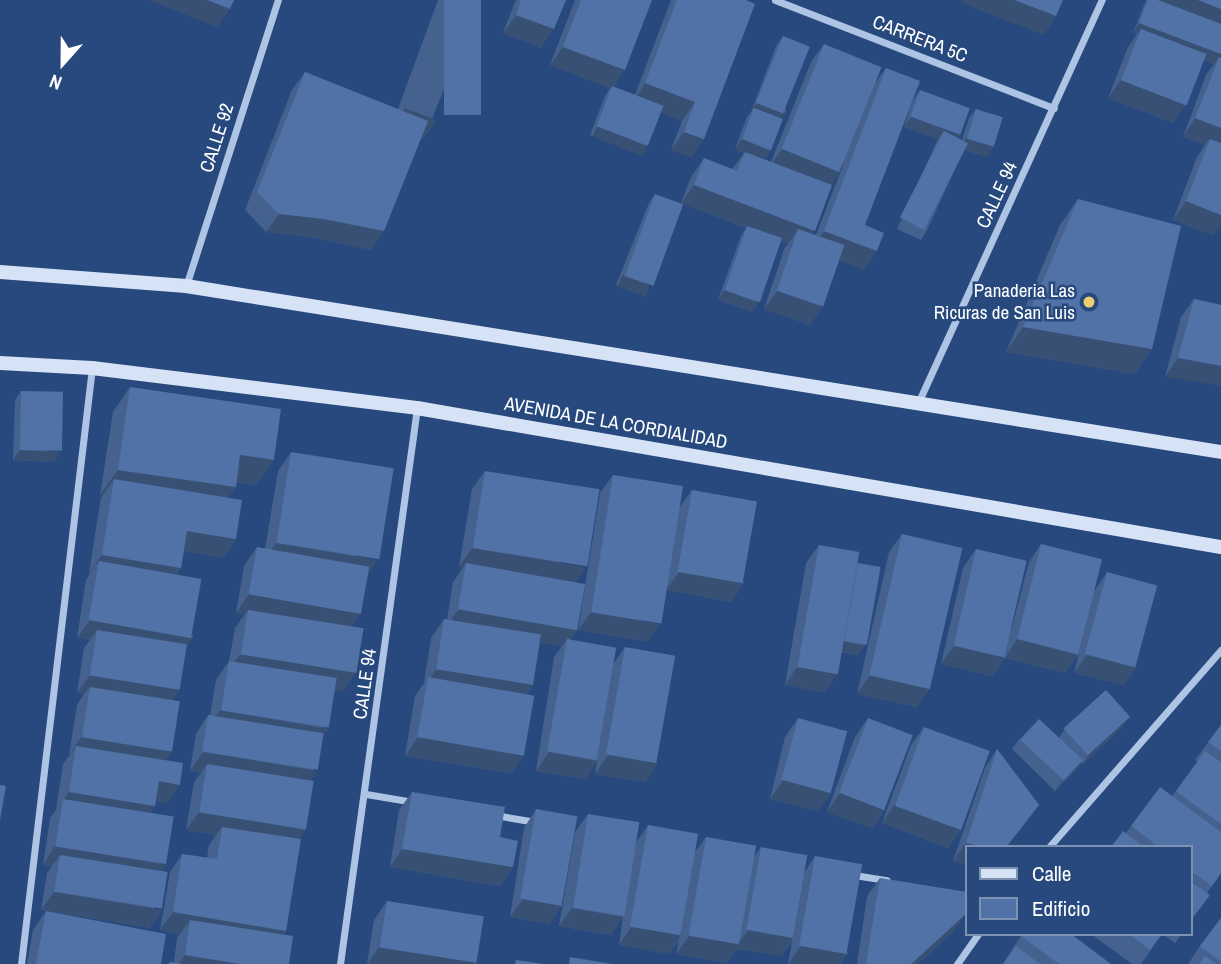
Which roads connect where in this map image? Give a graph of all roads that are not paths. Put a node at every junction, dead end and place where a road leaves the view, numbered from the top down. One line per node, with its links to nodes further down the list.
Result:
1 (278, 0): 6 (street, CALLE 92)
2 (775, 0): 4 (street, CARRERA 5C)
3 (1102, 0): 4 (street, CALLE 94)
4 (1054, 108): 9 (street, CALLE 94)
5 (0, 272): 6 (main road)
6 (186, 286): 9 (main road)
7 (0, 363): 8 (main road, AVENIDA DE LA CORDIALIDAD)
8 (92, 368): 10 (main road, AVENIDA DE LA CORDIALIDAD); 22 (street)
9 (918, 403): 11 (main road)
10 (417, 408): 12 (main road, AVENIDA DE LA CORDIALIDAD); 14 (street, CALLE 94)
11 (1221, 452)
12 (1221, 547)
13 (1221, 650): 18 (street)
14 (366, 794): 15 (street); 23 (street, CALLE 94)
15 (421, 803)
16 (489, 814): 17 (street)
17 (544, 823)
18 (1051, 845)
19 (844, 873): 20 (street)
20 (899, 882)
21 (977, 936): 24 (street)
22 (21, 964)
23 (340, 964)
24 (957, 964)

